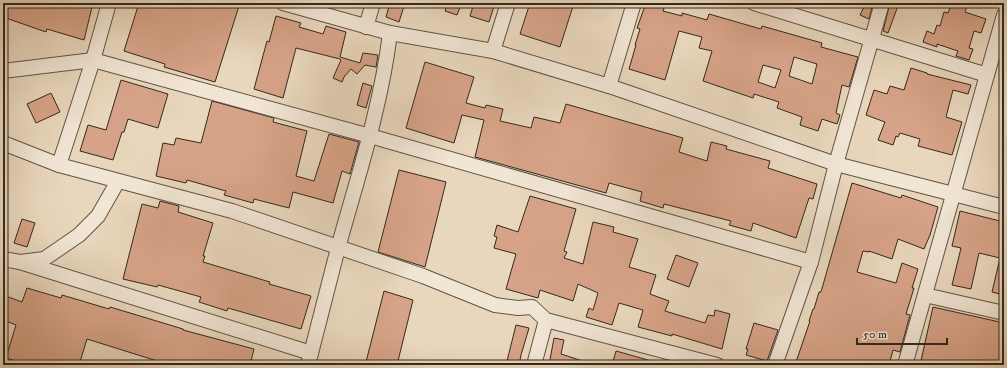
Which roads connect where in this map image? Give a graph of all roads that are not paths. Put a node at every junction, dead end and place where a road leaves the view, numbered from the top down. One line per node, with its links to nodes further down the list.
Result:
1 (109, 3): 13 (street)
2 (283, 3): 9 (street)
3 (372, 3): 9 (street)
4 (508, 3): 12 (street)
5 (634, 3): 16 (street)
6 (754, 3): 11 (street)
7 (882, 3): 11 (street)
8 (1004, 15): 15 (street)
9 (366, 27): 10 (street)
10 (390, 33): 12 (street); 17 (street)
11 (872, 39): 15 (street); 19 (street)
12 (493, 51): 16 (street)
13 (94, 60): 14 (street); 17 (street); 20 (street)
14 (3, 71)
15 (987, 75): 22 (street)
16 (609, 86): 19 (street)
17 (370, 136): 24 (street); 27 (street)
18 (3, 143): 20 (street)
19 (836, 164): 22 (street); 27 (street)
20 (59, 166): 21 (street)
21 (118, 181): 24 (street); 26 (street)
22 (953, 194): 23 (street); 28 (street)
23 (1004, 207)
24 (338, 248): 30 (street); 31 (street)
25 (3, 259): 26 (street)
26 (20, 262): 31 (street)
27 (811, 262): 34 (street)
28 (925, 295): 29 (street); 35 (street)
29 (1004, 313)
30 (546, 320): 32 (street); 33 (street)
31 (310, 359)
32 (534, 365)
33 (717, 365)
34 (775, 365)
35 (905, 365)

